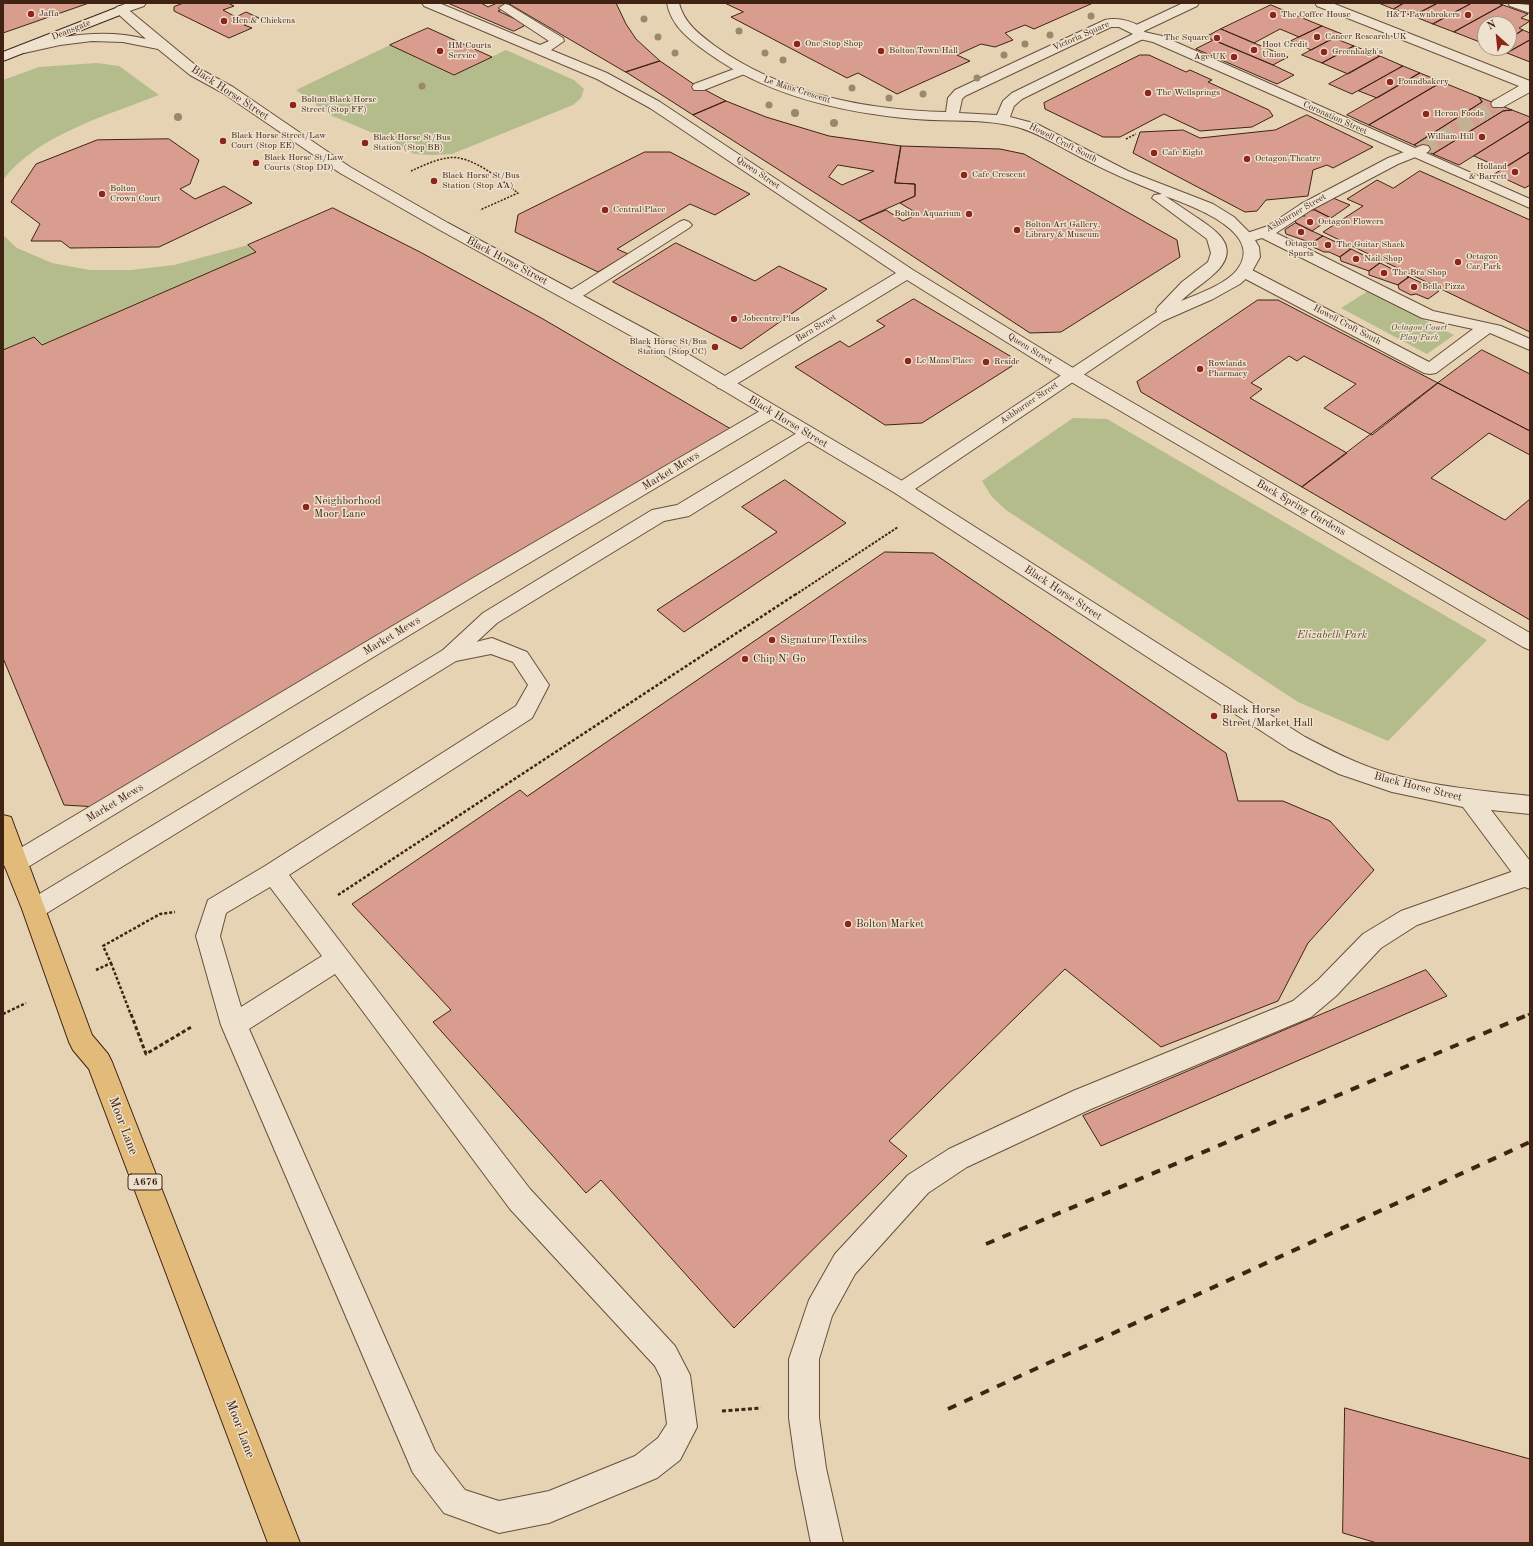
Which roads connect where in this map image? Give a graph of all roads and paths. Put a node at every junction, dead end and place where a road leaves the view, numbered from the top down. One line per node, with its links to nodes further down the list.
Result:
1 (140, 3): 9 (street, Deansgate)
2 (428, 3): 13 (street, Queen Street)
3 (673, 3): 15 (street, Le Mans Crescent)
4 (1193, 3): 10 (street)
5 (1320, 3): 16 (street)
6 (1514, 3): 8 (street)
7 (505, 8): 13 (street)
8 (1530, 9)
9 (122, 10): 11 (street, Black Horse Street); 12 (street, Deansgate)
10 (1138, 32): 19 (street, Victoria Square); 20 (street); 21 (street, Coronation Street)
11 (163, 47): 12 (street); 24 (street, Black Horse Street)
12 (24, 49): 14 (street, Deansgate)
13 (541, 50): 33 (street, Queen Street)
14 (3, 57)
15 (742, 70): 17 (street); 19 (street, Le Mans Crescent)
16 (1530, 86): 18 (street)
17 (699, 87)
18 (1498, 104)
19 (952, 116): 20 (street, Howell Croft South)
20 (1002, 119): 22 (street, Howell Croft South)
21 (1419, 151): 23 (street, Coronation Street); 29 (street, Ashburner Street)
22 (1123, 174): 30 (street, Howell Croft South); 31 (street, Howell Croft South)
23 (1477, 180): 25 (street); 26 (street, Coronation Street)
24 (374, 186): 28 (street, Black Horse Street); 28 (path)
25 (1462, 190)
26 (1530, 204)
27 (684, 225): 34 (street)
28 (444, 226): 34 (street, Black Horse Street)
29 (1262, 232): 30 (street, Ashburner Street); 36 (street)
30 (1247, 238): 32 (street, Ashburner Street)
31 (1218, 244): 35 (street, Ashburner Street)
32 (1244, 272): 35 (street, Ashburner Street); 36 (street, Howell Croft South)
33 (907, 273): 38 (street, Queen Street); 39 (street, Barn Street)
34 (572, 296): 39 (street, Black Horse Street)
35 (1157, 318): 38 (street, Ashburner Street)
36 (1487, 327): 37 (street)
37 (1530, 345)
38 (1072, 375): 42 (street, Ashburner Street); 43 (street, Back Spring Gardens)
39 (724, 384): 40 (street, Black Horse Street)
40 (771, 412): 41 (street, Black Horse Street); 48 (street, Market Mews)
41 (808, 434): 42 (street, Black Horse Street); 44 (street)
42 (902, 489): 45 (street, Black Horse Street)
43 (1530, 642)
44 (450, 655): 49 (street); 51 (street)
45 (1470, 799): 46 (street, Black Horse Street); 50 (street, Black Horse Street)
46 (1530, 805)
47 (3, 824): 48 (main road, Moor Lane / A676)
48 (15, 863): 51 (main road, Moor Lane / A676)
49 (273, 873): 52 (street); 53 (street)
50 (1529, 878): 54 (street)
51 (34, 909): 56 (main road, Moor Lane / A676)
52 (338, 959): 53 (street); 55 (street)
53 (234, 1025): 55 (street)
54 (804, 1405): 55 (path); 57 (street)
55 (680, 1414)
56 (284, 1543)
57 (827, 1543)

